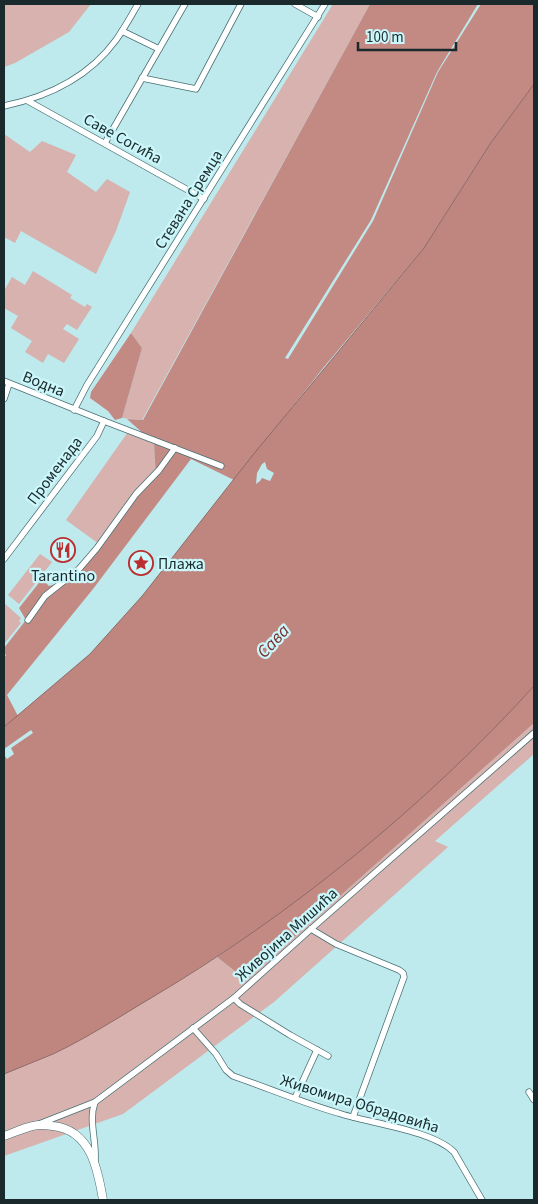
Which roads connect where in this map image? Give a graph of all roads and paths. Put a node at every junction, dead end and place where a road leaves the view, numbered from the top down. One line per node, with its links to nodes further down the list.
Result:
1 (138, 4): 7 (street)
2 (185, 4): 8 (street)
3 (241, 4): 9 (street)
4 (296, 4): 6 (street)
5 (326, 4): 6 (street, Стевана Сремца)
6 (318, 17): 13 (street, Стевана Сремца)
7 (122, 31): 8 (street); 10 (street)
8 (159, 49): 9 (street)
9 (142, 78): 12 (street)
10 (28, 101): 11 (street); 12 (street, Саве Согића)
11 (4, 106)
12 (105, 143): 13 (street, Саве Согића)
13 (204, 199): 16 (street, Стевана Сремца)
14 (6, 382): 15 (street); 16 (street, Водна)
15 (4, 398)
16 (74, 410): 17 (street, Променада)
17 (104, 421): 18 (street); 20 (street, Променада)
18 (175, 448): 19 (street); 21 (street)
19 (221, 466)
20 (4, 559)
21 (28, 620)
22 (534, 733): 23 (street, Живојина Мишића)
23 (311, 929): 24 (street, Живојина Мишића); 32 (street)
24 (234, 998): 25 (street, Живојина Мишића); 26 (street)
25 (193, 1028): 29 (street, Живомира Обрадовића); 31 (street, Живојина Мишића)
26 (317, 1050): 27 (street); 29 (street)
27 (328, 1056)
28 (529, 1092): 30 (street)
29 (295, 1098): 32 (street, Живомира Обрадовића)
30 (534, 1100)
31 (95, 1102): 33 (street, Живојина Мишића); 35 (street)
32 (353, 1117): 37 (street, Живомира Обрадовића)
33 (35, 1125): 34 (street); 35 (street)
34 (4, 1136)
35 (95, 1162): 36 (street)
36 (103, 1200)
37 (482, 1200)

